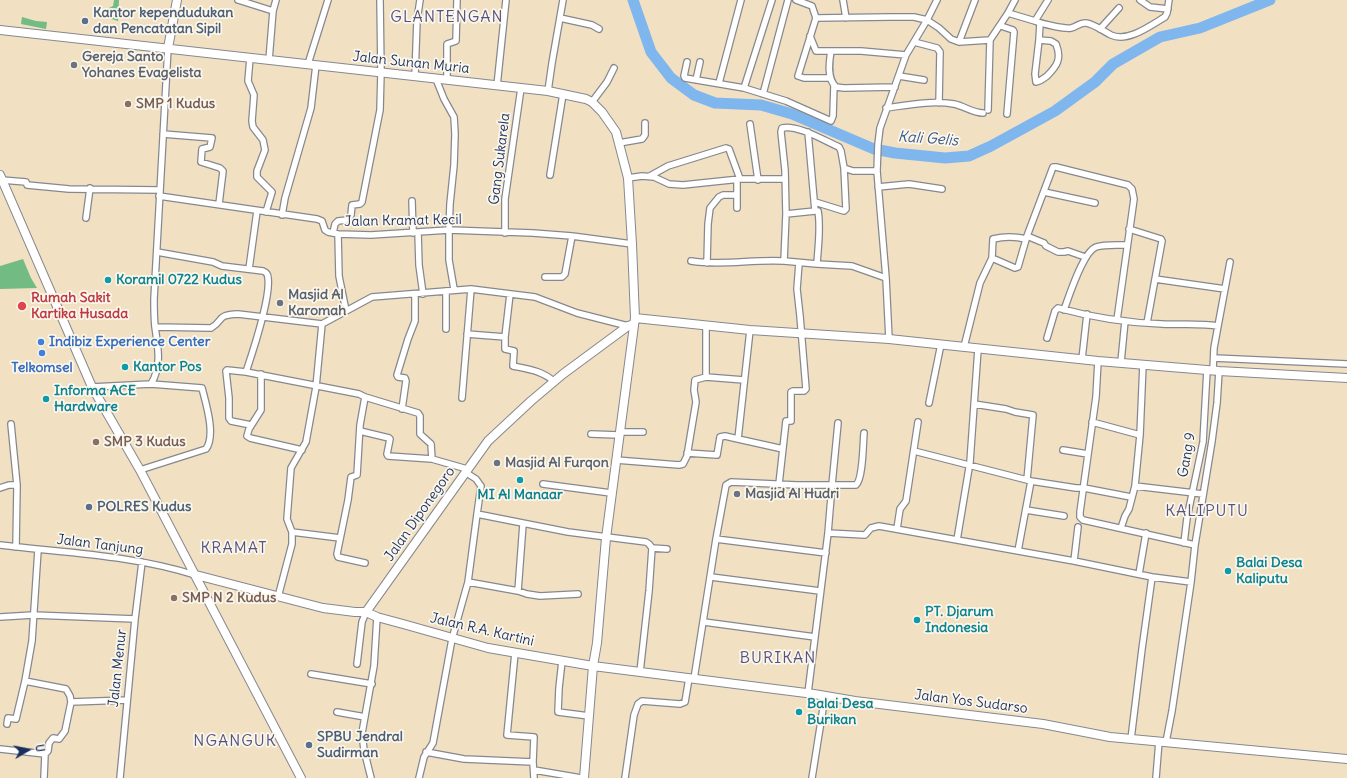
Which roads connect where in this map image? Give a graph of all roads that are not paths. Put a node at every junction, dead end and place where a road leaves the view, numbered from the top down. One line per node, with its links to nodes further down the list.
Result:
1 (177, 0): 40 (main road)
2 (238, 0): 24 (street)
3 (276, 0): 24 (street)
4 (328, 0): 47 (street)
5 (380, 0): 49 (street)
6 (420, 0): 50 (street)
7 (457, 0): 54 (street)
8 (506, 0): 59 (street)
9 (563, 0): 26 (street)
10 (741, 0): 57 (street)
11 (772, 0): 62 (street)
12 (788, 0): 65 (street)
13 (796, 0): 21 (street)
14 (843, 0): 28 (street)
15 (936, 0): 29 (street)
16 (975, 0): 39 (street)
17 (1015, 0): 25 (street)
18 (1048, 0): 30 (street)
19 (1140, 0): 23 (street)
20 (1169, 0): 23 (street)
21 (812, 3): 27 (street)
22 (1119, 8): 33 (street)
23 (1168, 9): 33 (street)
24 (273, 11): 44 (street)
25 (1008, 12): 30 (street); 31 (street)
26 (560, 18): 32 (street); 63 (street)
27 (816, 18): 28 (street); 35 (street)
28 (846, 18): 29 (street)
29 (927, 20): 38 (street); 39 (street)
30 (1037, 22): 33 (street); 37 (street)
31 (1001, 26): 36 (street); 69 (street)
32 (599, 29)
33 (1100, 29)
34 (0, 30): 40 (main road, Jalan Sunan Muria)
35 (810, 36): 41 (street); 52 (street)
36 (990, 40): 39 (street); 67 (street)
37 (1039, 40): 37 (street)
38 (914, 42): 42 (street); 67 (street)
39 (959, 42)
40 (168, 48): 43 (main road, Jalan Sunan Muria); 73 (street)
41 (831, 52): 42 (street); 52 (street)
42 (906, 55): 51 (street)
43 (250, 58): 44 (main road, Jalan Sunan Muria); 97 (street)
44 (269, 60): 47 (main road, Jalan Sunan Muria)
45 (687, 62): 55 (street)
46 (700, 62): 55 (street)
47 (312, 64): 49 (main road, Jalan Sunan Muria); 99 (street)
48 (614, 68): 66 (street)
49 (381, 72): 50 (main road, Jalan Sunan Muria); 105 (street)
50 (415, 76): 53 (main road, Jalan Sunan Muria)
51 (899, 76): 56 (street); 60 (street)
52 (830, 78): 58 (street)
53 (436, 79): 54 (main road, Jalan Sunan Muria); 102 (street)
54 (447, 80): 59 (main road, Jalan Sunan Muria)
55 (696, 80): 57 (street)
56 (924, 80)
57 (719, 83): 62 (street)
58 (834, 85): 60 (street); 65 (street)
59 (498, 86): 61 (main road, Jalan Sunan Muria)
60 (895, 87): 68 (street)
61 (521, 88): 63 (main road, Jalan Sunan Muria); 104 (street, Gang Sukarela)
62 (744, 88): 65 (street)
63 (548, 91): 64 (main road, Jalan Sunan Muria)
64 (563, 94): 66 (main road, Jalan Sunan Muria); 77 (street)
65 (763, 94)
66 (592, 102): 74 (main road)
67 (939, 103): 68 (street)
68 (886, 108): 76 (street)
69 (1007, 114)
70 (645, 123): 74 (street)
71 (750, 124): 83 (street)
72 (808, 132): 75 (street); 81 (street); 91 (street)
73 (163, 134): 88 (street); 93 (street)
74 (619, 143): 80 (main road)
75 (844, 168): 76 (street); 91 (street)
76 (877, 171): 84 (street)
77 (550, 175)
78 (1, 177): 85 (street, Jalan Kramat Kecil); 166 (main road)
79 (649, 177): 80 (street); 82 (street); 82 (street)
80 (628, 178): 108 (main road)
81 (785, 179): 83 (street); 98 (street)
82 (739, 180): 83 (street); 89 (street)
83 (758, 180)
84 (878, 187): 86 (street); 121 (street)
85 (90, 188): 88 (street, Jalan Kramat Kecil); 100 (street)
86 (942, 189)
87 (1044, 192): 92 (street); 101 (street); 107 (street)
88 (160, 193): 93 (street, Jalan Kramat Kecil); 110 (street)
89 (737, 195): 94 (street); 116 (street)
90 (412, 201): 103 (street)
91 (815, 202): 96 (street)
92 (1095, 202)
93 (219, 204): 95 (street, Jalan Kramat Kecil)
94 (736, 208)
95 (257, 211): 97 (street, Jalan Kramat Kecil); 119 (street)
96 (815, 211): 98 (street); 118 (street)
97 (266, 212): 99 (street, Jalan Kramat Kecil)
98 (786, 214): 114 (street)
99 (282, 215): 105 (street, Jalan Kramat Kecil)
100 (86, 218)
101 (1129, 229): 109 (street); 122 (street)
102 (449, 230): 103 (street, Jalan Kramat Kecil); 104 (street, Jalan Kramat Kecil); 125 (street)
103 (415, 232): 105 (street, Jalan Kramat Kecil); 127 (street)
104 (505, 233): 106 (street, Jalan Kramat Kecil)
105 (336, 234): 131 (street)
106 (572, 236): 108 (street, Jalan Kramat Kecil); 120 (street)
107 (1026, 238): 111 (street); 112 (street); 112 (street)
108 (632, 244): 136 (main road)
109 (1127, 245): 111 (street); 134 (street)
110 (157, 252): 119 (street); 141 (street)
111 (1085, 257): 130 (street)
112 (992, 258): 150 (street)
113 (691, 261): 116 (street)
114 (784, 261): 116 (street); 117 (street)
115 (1230, 262): 124 (street)
116 (707, 263)
117 (799, 263): 118 (street); 144 (street)
118 (816, 264): 121 (street)
119 (249, 269): 133 (street)
120 (545, 277)
121 (886, 278): 148 (street)
122 (1155, 279): 124 (street); 137 (street)
123 (471, 289): 125 (street); 128 (street); 145 (street)
124 (1225, 289): 140 (street)
125 (454, 290): 126 (street)
126 (446, 291): 127 (street); 142 (street)
127 (423, 294): 129 (street)
128 (510, 294): 136 (street); 146 (street)
129 (415, 295): 131 (street); 172 (street)
130 (1064, 310): 132 (street); 147 (street)
131 (346, 311): 138 (street)
132 (1087, 314): 134 (street); 153 (street)
133 (262, 316): 138 (street); 141 (street); 159 (street)
134 (1117, 320): 135 (street)
135 (1125, 321): 137 (street); 155 (street)
136 (632, 323): 139 (main road); 164 (main road, Jalan Diponegoro); 180 (main road)
137 (1147, 323): 140 (street)
138 (322, 324): 167 (street)
139 (706, 326): 143 (main road); 161 (street)
140 (1218, 326): 152 (street)
141 (155, 327): 165 (street)
142 (446, 329)
143 (750, 330): 144 (main road); 163 (street)
144 (801, 333): 148 (main road); 185 (street)
145 (467, 334): 146 (street); 169 (street)
146 (506, 337): 164 (street)
147 (1046, 338)
148 (889, 339): 149 (main road)
149 (941, 344): 150 (main road); 170 (street)
150 (964, 347): 151 (main road)
151 (978, 349): 153 (main road); 171 (street)
152 (1214, 358): 157 (street); 158 (street)
153 (1082, 359): 154 (main road)
154 (1098, 361): 155 (main road); 174 (street)
155 (1121, 362): 156 (main road)
156 (1143, 364): 158 (main road); 183 (street)
157 (1347, 364)
158 (1213, 371): 162 (main road); 205 (street, Gang 9); 206 (street)
159 (246, 372): 160 (street); 177 (street)
160 (261, 374): 167 (street); 177 (street)
161 (706, 377): 163 (street); 189 (street)
162 (1347, 378)
163 (744, 380): 184 (street)
164 (554, 382): 195 (main road, Jalan Diponegoro)
165 (151, 384): 166 (street); 194 (street)
166 (92, 387): 194 (main road)
167 (316, 387): 168 (street); 186 (street)
168 (365, 397): 172 (street); 178 (street)
169 (462, 398)
170 (929, 403)
171 (974, 404): 193 (street); 196 (street)
172 (402, 409): 191 (street)
173 (918, 422): 187 (street)
174 (1092, 422): 183 (street); 190 (street)
175 (838, 423): 200 (street)
176 (11, 424): 199 (street)
177 (251, 425): 186 (street)
178 (360, 431): 191 (street); 218 (street)
179 (643, 432): 180 (street)
180 (619, 433): 182 (street); 192 (main road)
181 (864, 433): 200 (street)
182 (591, 434)
183 (1140, 435): 201 (street)
184 (738, 439): 185 (street); 189 (street)
185 (783, 449): 198 (street)
186 (302, 450): 215 (street)
187 (914, 450): 193 (street); 214 (street)
188 (1063, 450): 190 (street)
189 (687, 453): 192 (street)
190 (1088, 454): 203 (street)
191 (432, 459): 195 (street)
192 (616, 460): 204 (main road)
193 (970, 464): 196 (street); 221 (street)
194 (140, 470): 235 (main road)
195 (466, 471): 209 (street); 244 (main road, Jalan Diponegoro)
196 (1029, 480): 203 (street); 208 (street)
197 (543, 484): 204 (street)
198 (780, 484): 200 (street); 220 (street)
199 (17, 485): 202 (street); 225 (street)
200 (832, 485): 216 (street)
201 (1135, 486): 205 (street); 207 (street)
202 (0, 488)
203 (1084, 488): 207 (street); 213 (street)
204 (611, 492): 219 (main road)
205 (1192, 494): 206 (street); 222 (street, Gang 9)
206 (1204, 494): 224 (street)
207 (1132, 497): 213 (street)
208 (1026, 510): 210 (street); 229 (street)
209 (477, 514): 211 (street); 238 (street)
210 (1064, 516)
211 (523, 524): 219 (street); 240 (street)
212 (1078, 528): 231 (street)
213 (1121, 528): 217 (street)
214 (897, 529): 216 (street); 221 (street)
215 (292, 532): 218 (street); 243 (street)
216 (828, 533): 230 (street)
217 (1146, 534): 222 (street); 234 (street)
218 (340, 538): 233 (street)
219 (606, 538): 226 (street); 255 (main road)
220 (716, 539): 230 (street); 236 (street)
221 (957, 540): 229 (street)
222 (1184, 543): 224 (street)
223 (0, 545): 225 (street, Jalan Tanjung)
224 (1195, 545): 239 (street)
225 (16, 547): 228 (street, Jalan Tanjung)
226 (652, 548): 227 (street); 256 (street)
227 (667, 549)
228 (38, 550): 232 (street, Jalan Tanjung); 245 (street)
229 (1018, 551): 231 (street)
230 (826, 553): 241 (street)
231 (1074, 561): 234 (street)
232 (142, 562): 235 (street, Jalan Tanjung); 248 (street, Jalan Menur)
233 (365, 563)
234 (1139, 574): 237 (street)
235 (196, 575): 243 (main road); 279 (main road)
236 (710, 576): 241 (street); 249 (street)
237 (1152, 577): 239 (street); 269 (street)
238 (468, 582): 240 (street); 251 (street)
239 (1191, 582): 270 (street)
240 (518, 591): 242 (street)
241 (820, 591): 250 (street)
242 (578, 594)
243 (278, 597): 244 (main road)
244 (366, 612): 247 (main road, Jalan R.A. Kartini); 254 (street)
245 (33, 615): 246 (street); 248 (street); 259 (street)
246 (0, 616)
247 (377, 617): 251 (main road, Jalan R.A. Kartini); 260 (street)
248 (134, 618): 263 (street, Jalan Menur)
249 (704, 622): 250 (street); 258 (street)
250 (815, 637): 261 (street)
251 (452, 638): 252 (main road, Jalan R.A. Kartini); 272 (street)
252 (515, 652): 253 (main road, Jalan R.A. Kartini); 275 (street)
253 (562, 661): 255 (main road, Jalan R.A. Kartini); 266 (street)
254 (357, 664)
255 (593, 666): 256 (main road, Jalan Yos Sudarso); 266 (main road)
256 (640, 672): 258 (main road, Jalan Yos Sudarso)
257 (311, 674): 260 (street)
258 (691, 679): 261 (main road, Jalan Yos Sudarso); 284 (street)
259 (25, 682): 264 (street); 268 (street)
260 (372, 684): 267 (street)
261 (808, 693): 262 (main road, Jalan Yos Sudarso)
262 (825, 696): 269 (main road, Jalan Yos Sudarso); 285 (street)
263 (127, 700): 264 (street); 278 (street, Jalan Menur)
264 (71, 702): 273 (street)
265 (337, 712): 267 (street)
266 (589, 716): 283 (main road)
267 (365, 717): 280 (street)
268 (7, 724)
269 (1131, 739): 270 (main road, Jalan Yos Sudarso)
270 (1162, 742): 274 (main road, Jalan Yos Sudarso); 286 (street)
271 (0, 750): 273 (street)
272 (426, 752): 275 (street); 281 (street)
273 (44, 754): 277 (street)
274 (1347, 759)
275 (533, 762): 276 (street)
276 (534, 770): 282 (street); 283 (street)
277 (44, 778)
278 (120, 778)
279 (301, 778)
280 (371, 778)
281 (419, 778)
282 (534, 778)
283 (582, 778)
284 (625, 778)
285 (812, 778)
286 (1156, 778)

